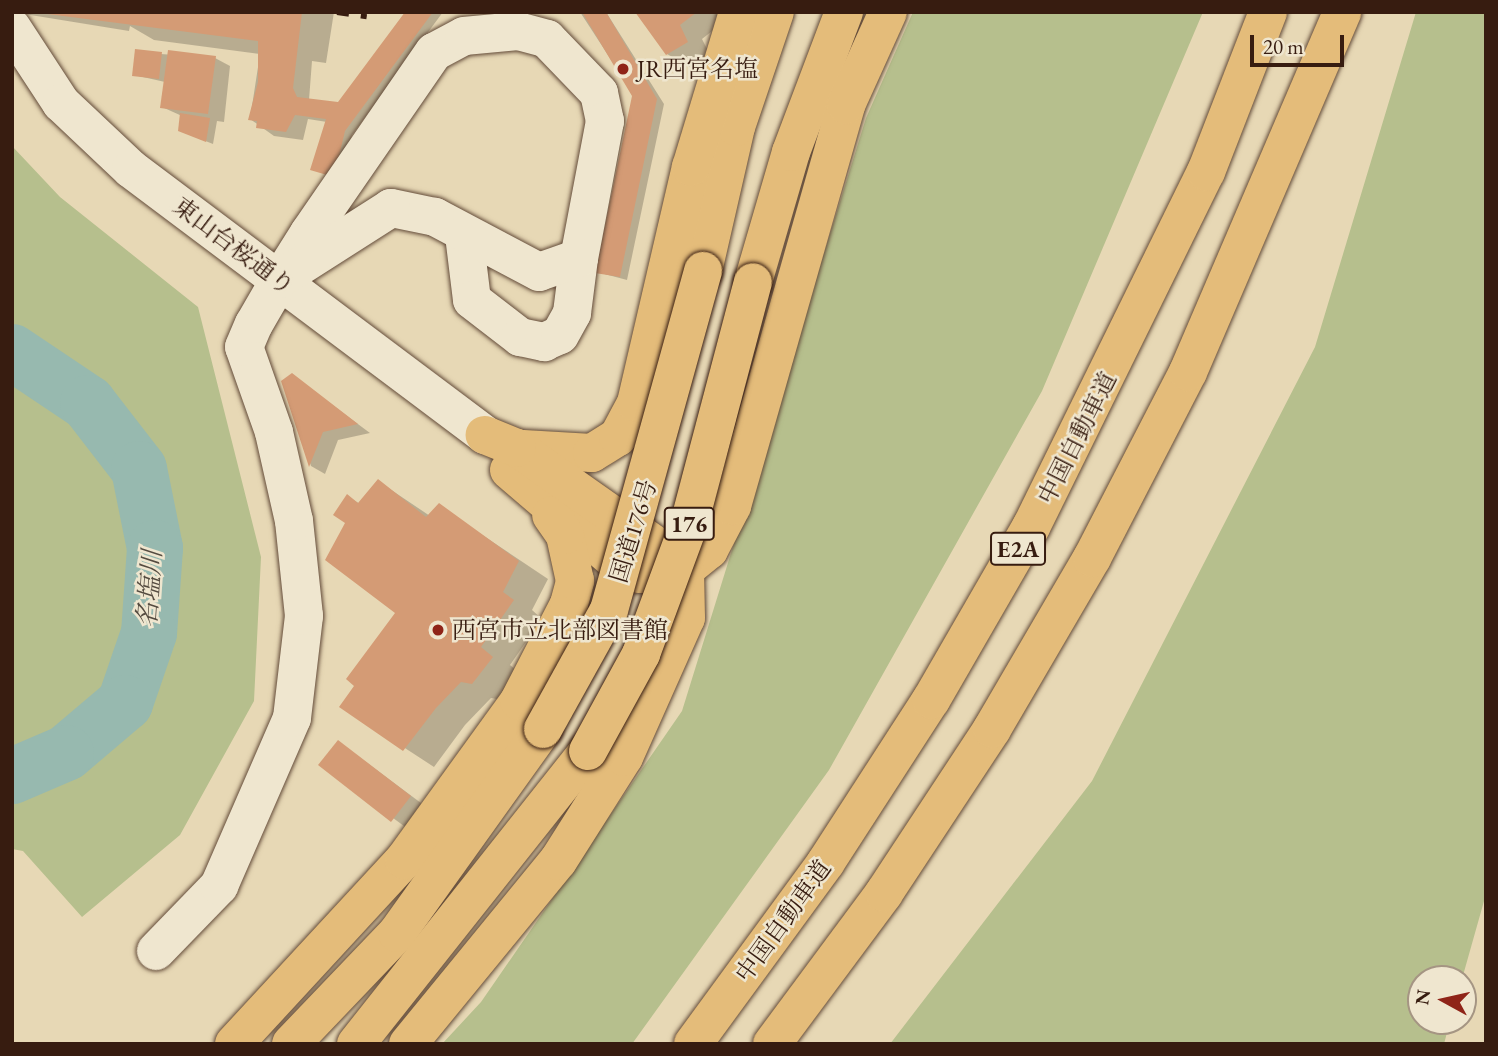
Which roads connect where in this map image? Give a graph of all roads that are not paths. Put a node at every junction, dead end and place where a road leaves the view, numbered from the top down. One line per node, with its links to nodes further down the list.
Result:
1 (738, 12): 11 (highway)
2 (775, 12): 15 (highway, 国道176号 / 176, bridge)
3 (844, 12): 16 (highway, 国道176号 / 176, bridge)
4 (888, 12): 12 (highway)
5 (1268, 12): 18 (highway, 中国自動車道 / E2A)
6 (1342, 12): 19 (highway, E2A)
7 (15, 33): 10 (street, 東山台桜通り)
8 (464, 235): 9 (street); 9 (street); 10 (street)
9 (579, 258): 10 (street)
10 (280, 279): 11 (street, 東山台桜通り); 13 (street)
11 (504, 451): 12 (highway); 14 (highway)
12 (685, 570): 17 (highway)
13 (156, 951)
14 (234, 1044)
15 (291, 1044)
16 (356, 1044)
17 (408, 1044)
18 (693, 1044)
19 (772, 1044)

